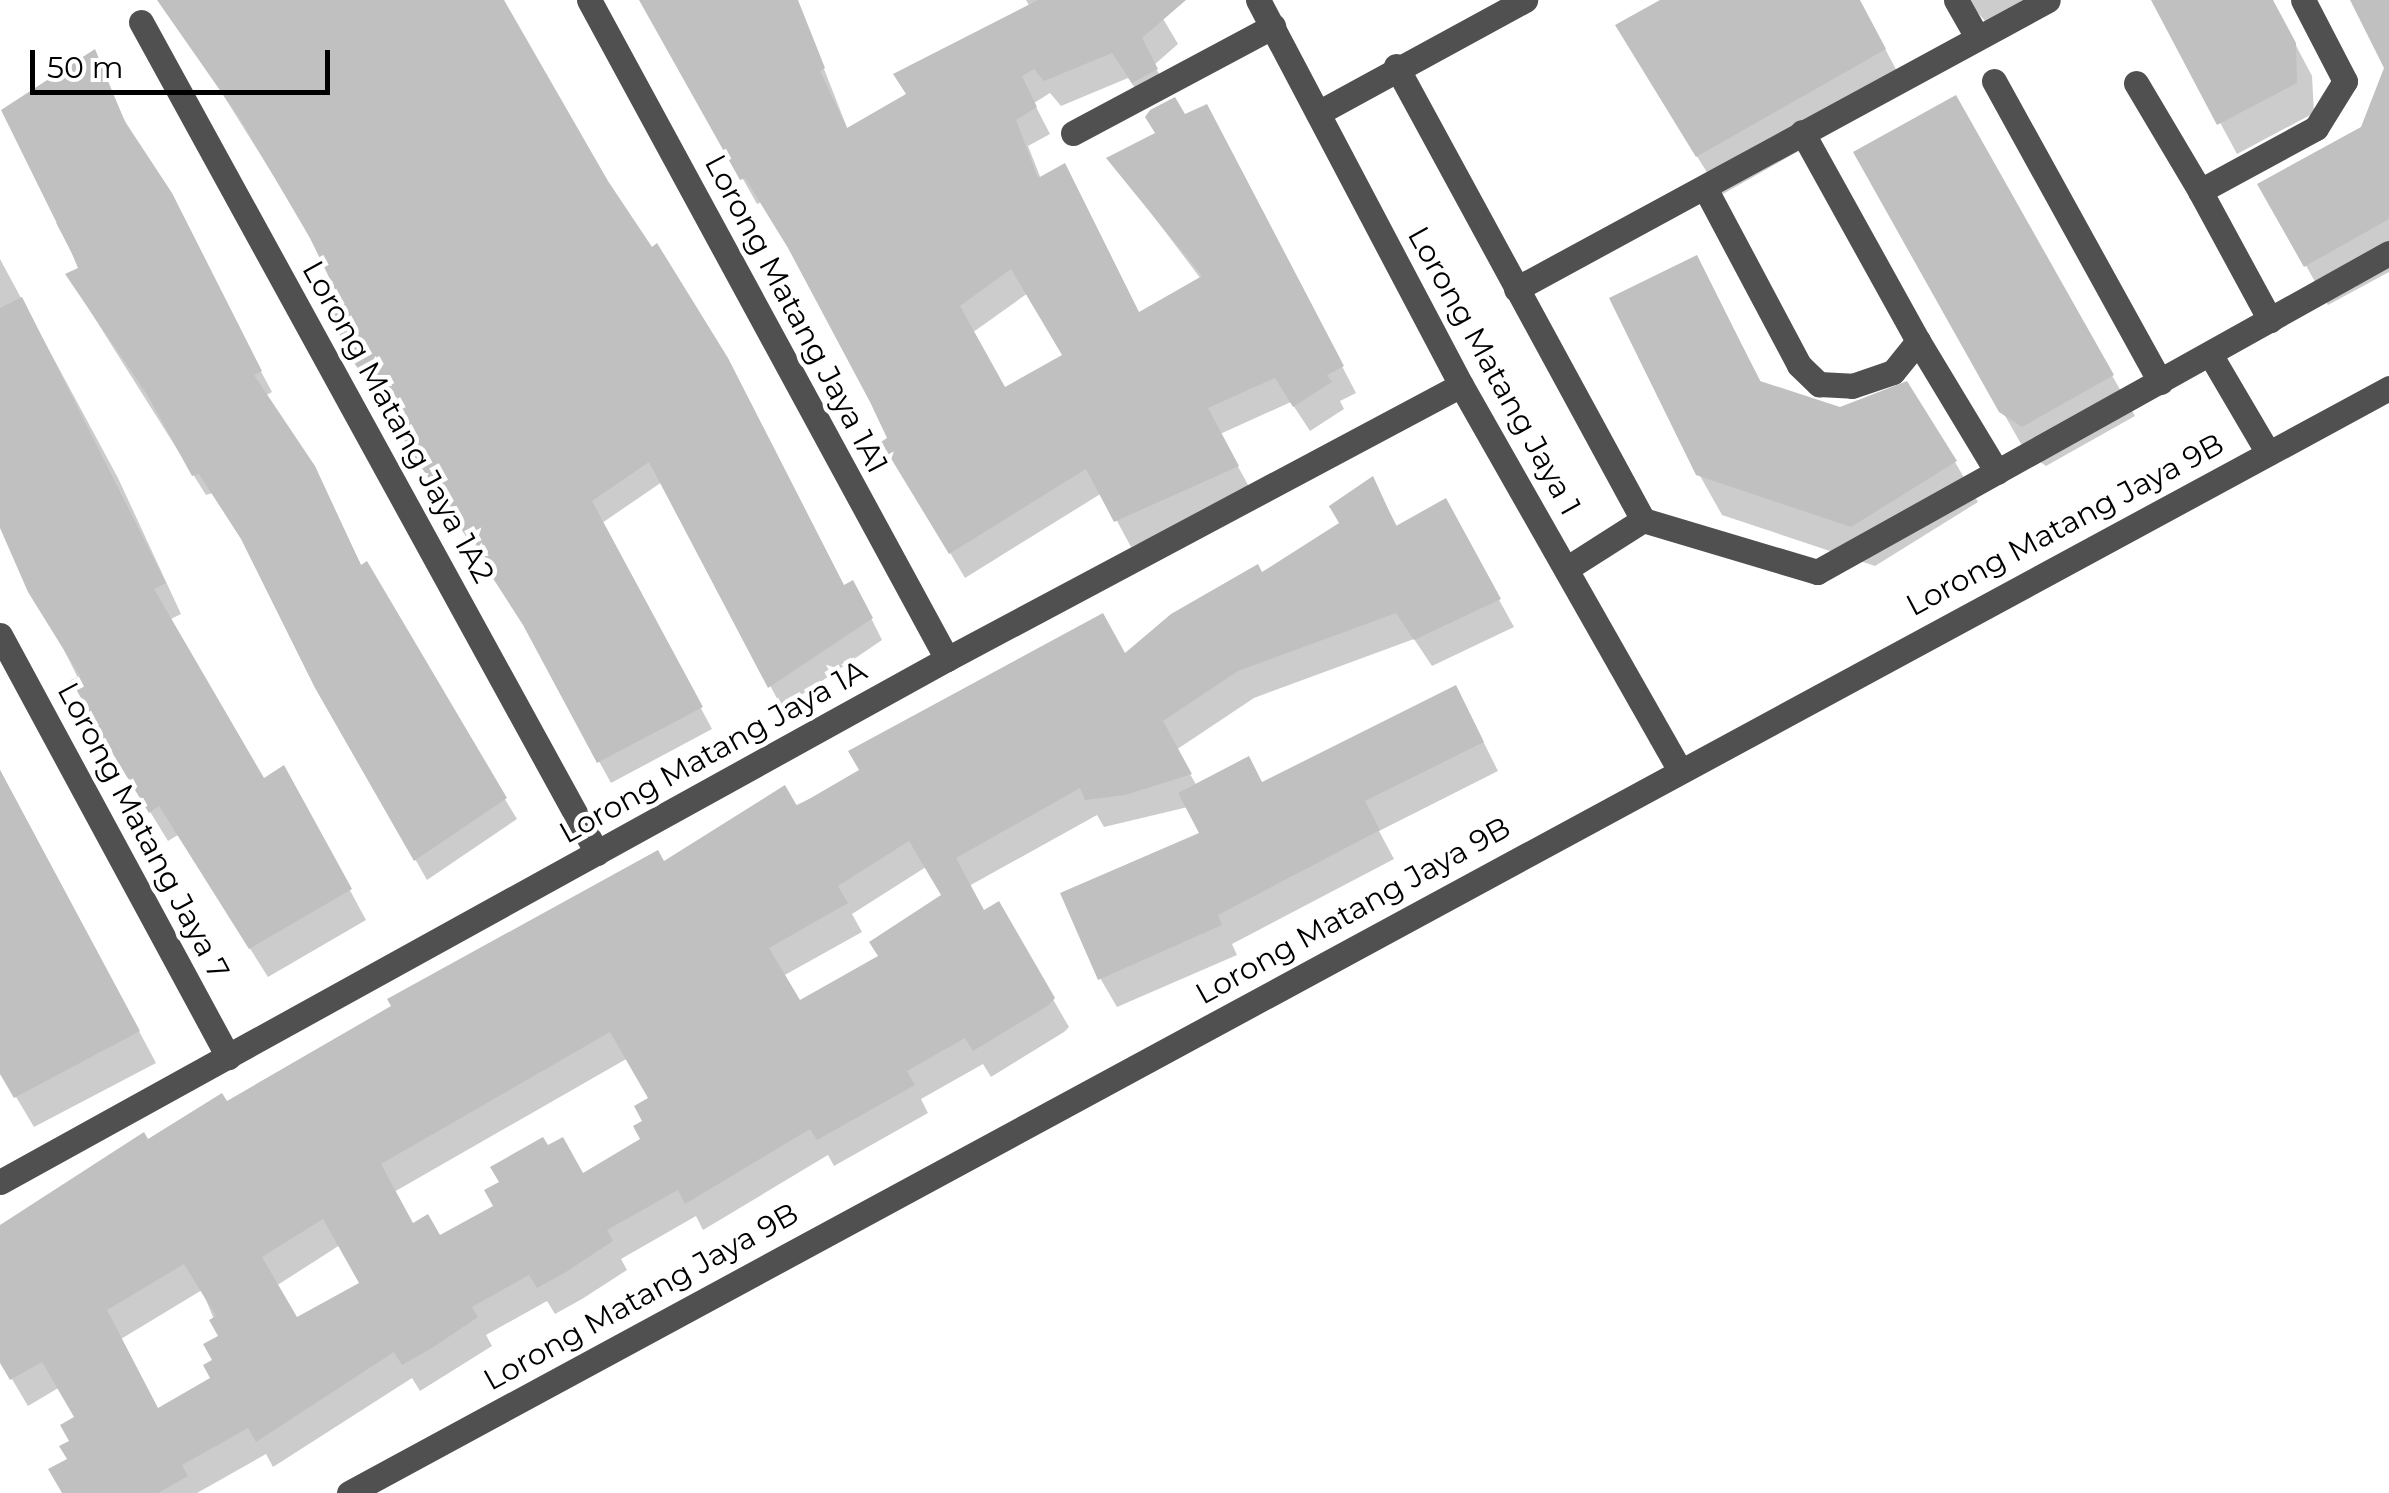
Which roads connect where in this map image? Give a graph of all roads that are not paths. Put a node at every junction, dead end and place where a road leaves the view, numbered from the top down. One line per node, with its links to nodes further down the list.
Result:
1 (589, 0): 31 (street, Lorong Matang Jaya 1A1)
2 (1258, 0): 8 (street, Lorong Matang Jaya 1)
3 (1525, 0): 10 (street)
4 (1956, 0): 9 (street)
5 (2048, 0): 9 (street)
6 (2303, 0): 17 (street)
7 (141, 22): 33 (street, Lorong Matang Jaya 1A2)
8 (1273, 26): 13 (street, Lorong Matang Jaya 1); 15 (street)
9 (1977, 38): 14 (street)
10 (1396, 66): 13 (street); 19 (street)
11 (1994, 82): 23 (street)
12 (2136, 83): 17 (street)
13 (1318, 113): 24 (street, Lorong Matang Jaya 1)
14 (1802, 132): 16 (street); 21 (street)
15 (1073, 133)
16 (1705, 188): 19 (street); 21 (street)
17 (2200, 191): 20 (street)
18 (2389, 253): 20 (street)
19 (1516, 289): 28 (street)
20 (2270, 320): 22 (street)
21 (1918, 341): 27 (street)
22 (2210, 354): 23 (street); 26 (street)
23 (2160, 382): 27 (street)
24 (1461, 385): 29 (street, Lorong Matang Jaya 1); 31 (street, Lorong Matang Jaya 1A)
25 (2389, 388): 26 (street, Lorong Matang Jaya 9B)
26 (2268, 453): 32 (street, Lorong Matang Jaya 9B)
27 (1997, 472): 28 (street)
28 (1644, 520): 29 (street)
29 (1566, 569): 32 (street, Lorong Matang Jaya 1)
30 (0, 635): 34 (street, Lorong Matang Jaya 7)
31 (947, 659): 33 (street, Lorong Matang Jaya 1A)
32 (1680, 770): 36 (street, Lorong Matang Jaya 9B)
33 (597, 853): 34 (street, Lorong Matang Jaya 1A)
34 (228, 1057): 35 (street, Lorong Matang Jaya 1A)
35 (0, 1182)
36 (348, 1493)

